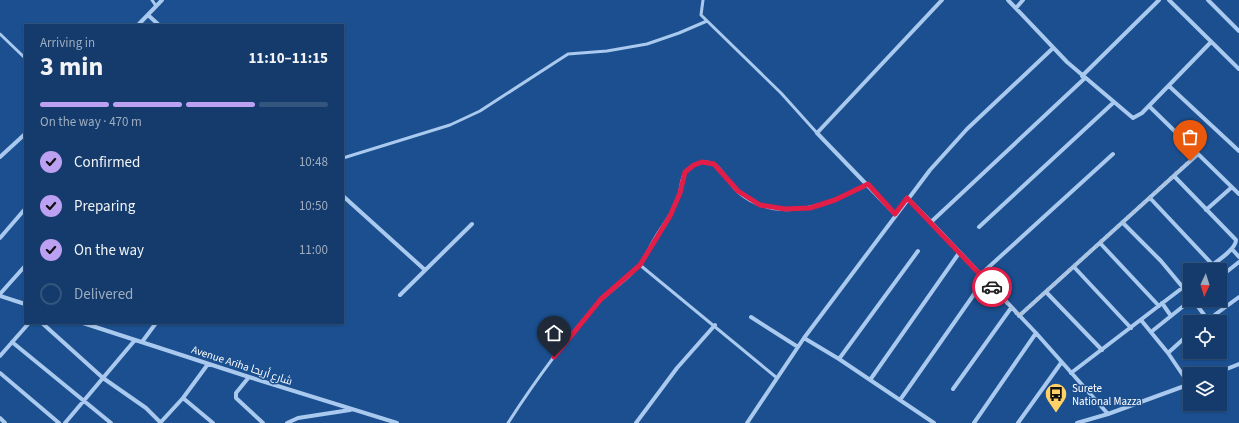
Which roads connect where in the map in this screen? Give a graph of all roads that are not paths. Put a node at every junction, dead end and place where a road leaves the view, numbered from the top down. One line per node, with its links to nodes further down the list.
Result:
1 (152, 0): 12 (lane)
2 (162, 0): 12 (street)
3 (703, 0): 15 (lane)
4 (942, 0): 28 (street)
5 (1008, 0): 13 (street)
6 (1023, 0): 13 (street)
7 (1159, 0): 24 (street)
8 (1169, 0): 20 (street)
9 (1208, 0): 11 (street)
10 (1216, 0): 11 (street)
11 (1212, 4): 18 (street)
12 (156, 6): 14 (street)
13 (1016, 8): 21 (street)
14 (148, 15): 16 (street); 17 (street)
15 (706, 21): 28 (lane); 34 (lane)
16 (139, 24)
17 (158, 24)
18 (1239, 31)
19 (0, 34): 22 (lane)
20 (1211, 42): 23 (street); 25 (street)
21 (1052, 49): 24 (street); 40 (street)
22 (24, 57)
23 (1239, 69)
24 (1083, 77): 26 (street); 45 (street)
25 (1169, 86): 27 (street); 30 (street)
26 (1113, 103): 27 (street); 48 (street)
27 (1149, 106): 32 (street)
28 (817, 133): 36 (street)
29 (24, 135): 33 (street)
30 (1239, 151)
31 (1113, 154): 63 (street)
32 (1198, 154): 35 (street); 37 (street)
33 (0, 157)
34 (344, 158)
35 (1174, 176): 41 (street); 43 (street)
36 (868, 184): 44 (street); 58 (lane)
37 (1232, 187): 38 (street); 43 (street)
38 (1239, 194)
39 (344, 197): 61 (street)
40 (907, 198): 44 (street); 45 (street)
41 (1150, 198): 46 (street); 56 (street)
42 (24, 210): 49 (street)
43 (1206, 210): 51 (street)
44 (895, 214): 87 (street)
45 (931, 222): 53 (street)
46 (1123, 223): 50 (street); 65 (street)
47 (472, 224): 61 (street)
48 (979, 227)
49 (0, 238)
50 (1100, 243): 60 (street); 71 (street)
51 (1232, 249): 54 (street); 57 (street)
52 (918, 251): 96 (street)
53 (959, 253): 63 (street); 107 (street)
54 (1239, 257)
55 (1239, 262): 62 (street)
56 (1211, 263)
57 (1213, 263)
58 (640, 265): 83 (lane); 126 (lane)
59 (24, 267): 67 (street)
60 (1074, 267): 66 (street); 84 (street)
61 (425, 270): 68 (street)
62 (1227, 271)
63 (980, 275): 64 (street)
64 (984, 280): 73 (street); 111 (street)
65 (1182, 288): 71 (street)
66 (1046, 292): 75 (street); 93 (street)
67 (0, 295): 70 (street)
68 (400, 295)
69 (1239, 297): 74 (street)
70 (24, 304)
71 (1161, 305): 76 (street); 78 (street)
72 (1183, 307): 76 (street)
73 (1011, 308): 75 (street); 109 (street)
74 (1214, 315)
75 (1019, 316): 86 (street)
76 (1171, 316): 85 (street)
77 (751, 317): 92 (street)
78 (1141, 320): 84 (street); 85 (street)
79 (28, 324): 90 (street)
80 (43, 324): 105 (street)
81 (86, 324): 89 (street, Avenue Ariha شارع أريحا)
82 (155, 324): 91 (street)
83 (715, 325): 106 (lane); 127 (street)
84 (1131, 328): 93 (street)
85 (1152, 332): 94 (street)
86 (1036, 333): 97 (street); 130 (street)
87 (804, 338): 92 (street); 96 (street)
88 (1183, 339): 94 (street)
89 (135, 340): 91 (street, Avenue Ariha شارع أريحا); 105 (street)
90 (12, 342): 95 (street); 112 (street)
91 (142, 342): 98 (street, Avenue Ariha شارع أريحا)
92 (798, 347): 106 (street)
93 (1102, 350): 102 (street)
94 (1168, 353): 103 (street)
95 (0, 356)
96 (839, 359): 107 (street)
97 (1061, 363): 102 (street); 131 (street)
98 (208, 364): 104 (street, Avenue Ariha شارع أريحا); 110 (street)
99 (1239, 364): 100 (street)
100 (1227, 369)
101 (0, 373): 118 (street)
102 (1071, 373): 114 (street)
103 (1183, 375)
104 (249, 377): 113 (street, Avenue Ariha شارع أريحا); 123 (street)
105 (103, 378): 112 (street); 121 (street)
106 (777, 378): 128 (street)
107 (870, 380): 111 (street)
108 (1183, 386): 114 (street)
109 (953, 389)
110 (183, 398): 121 (street); 122 (street)
111 (900, 400): 129 (street)
112 (84, 401): 119 (street); 120 (street)
113 (352, 409): 124 (street); 125 (street, Avenue Ariha شارع أريحا)
114 (1108, 414): 116 (street)
115 (0, 418): 117 (street)
116 (1084, 422): 132 (street)
117 (6, 423)
118 (59, 423)
119 (65, 423)
120 (111, 423)
121 (161, 423)
122 (213, 423)
123 (263, 423)
124 (287, 423)
125 (397, 423)
126 (508, 423)
127 (636, 423)
128 (747, 423)
129 (934, 423)
130 (974, 423)
131 (1018, 423)
132 (1077, 423)

